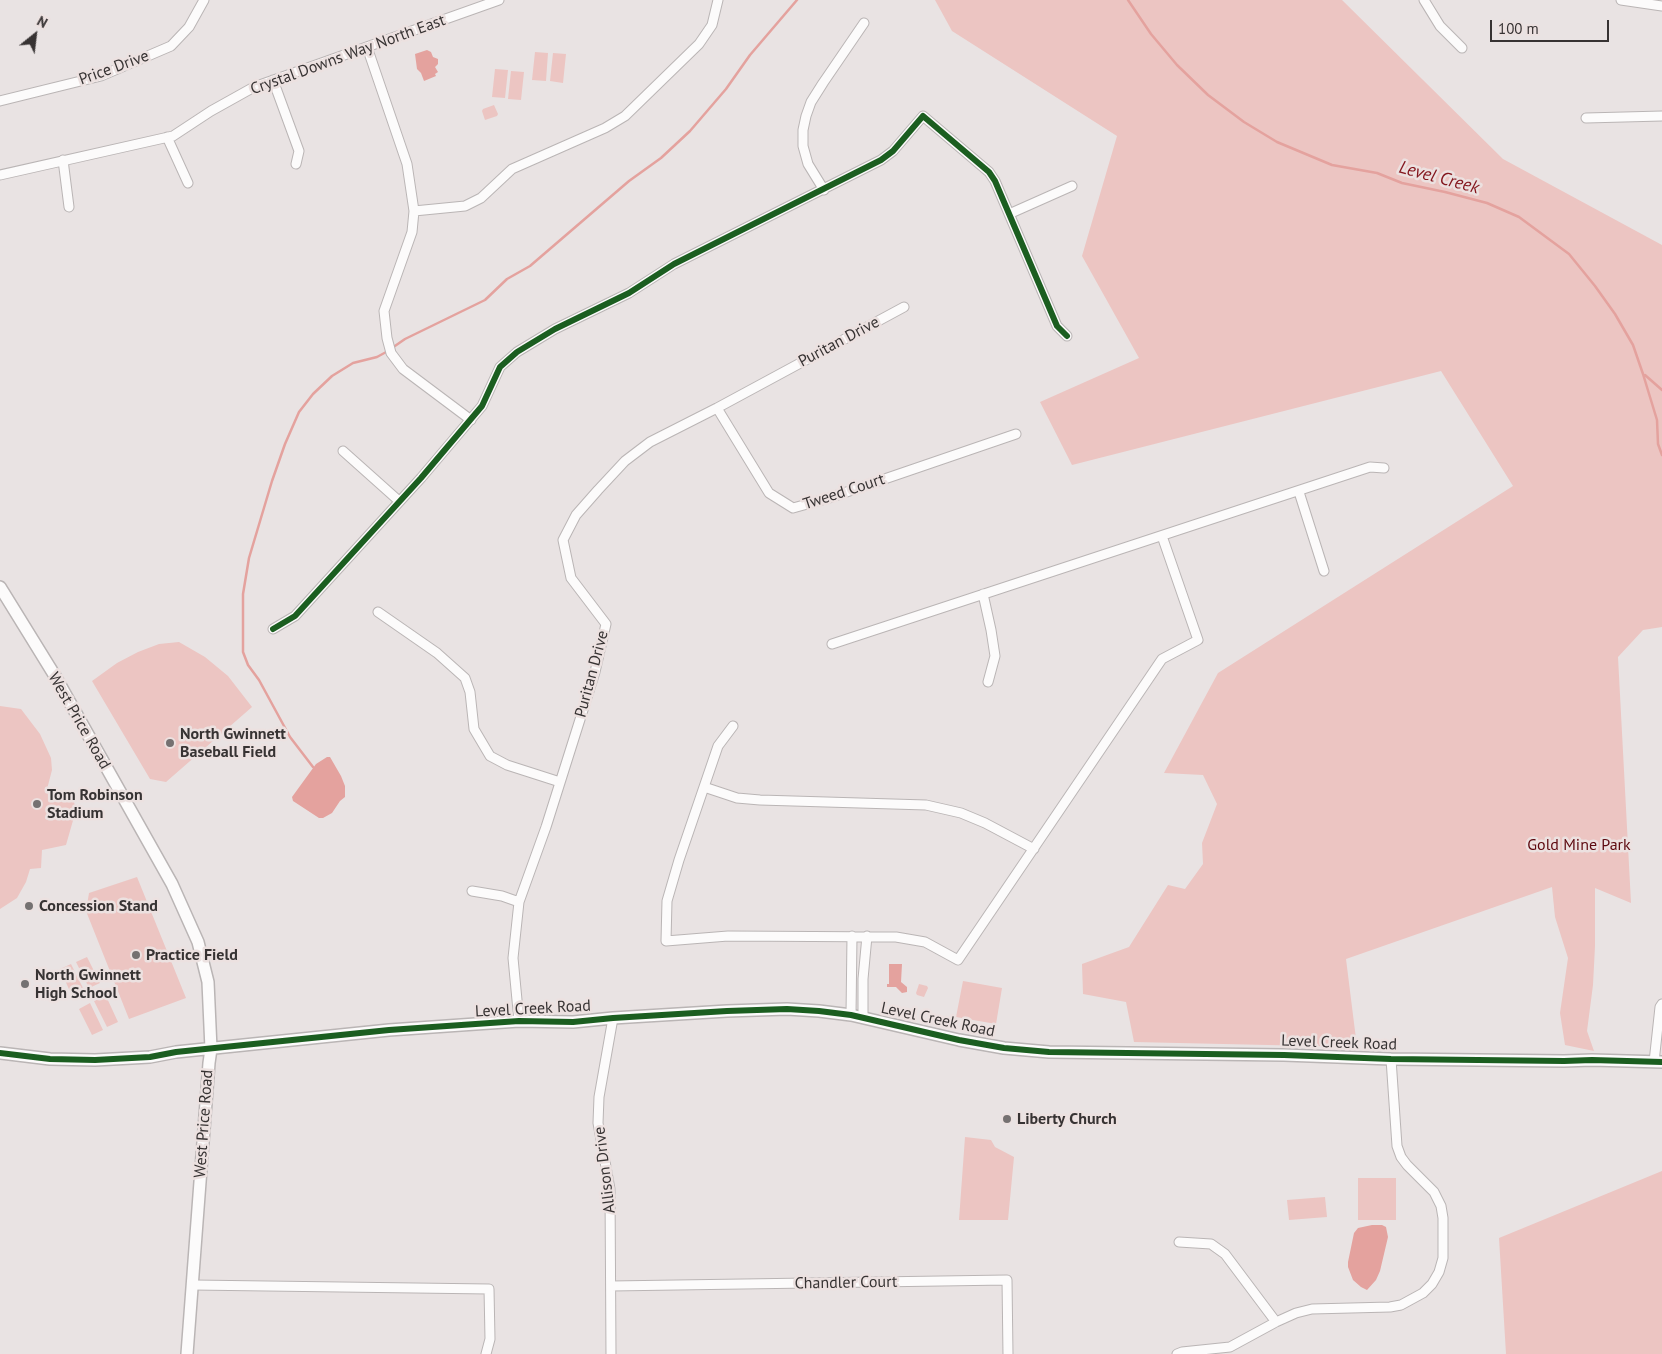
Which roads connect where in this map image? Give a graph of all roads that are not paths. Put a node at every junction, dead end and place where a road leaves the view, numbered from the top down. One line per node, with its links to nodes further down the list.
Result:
1 (204, 0): 11 (street, Price Drive)
2 (499, 0): 8 (street, Crystal Downs Way North East)
3 (718, 0): 22 (street)
4 (1424, 0): 9 (street)
5 (1621, 0): 6 (street)
6 (1662, 6)
7 (864, 23): 20 (street)
8 (367, 47): 10 (street, Crystal Downs Way North East); 22 (street)
9 (1462, 48)
10 (274, 80): 14 (street, Crystal Downs Way North East); 16 (street)
11 (0, 101)
12 (1662, 116): 13 (street)
13 (1586, 118)
14 (167, 137): 15 (street, Crystal Downs Way North East); 18 (street)
15 (63, 160): 17 (street, Crystal Downs Way North East); 21 (street)
16 (296, 164)
17 (0, 175)
18 (188, 182)
19 (1072, 186): 23 (street)
20 (824, 190): 23 (street); 27 (street)
21 (69, 207)
22 (414, 212): 27 (street)
23 (1010, 214): 25 (street)
24 (904, 307): 26 (street, Puritan Drive)
25 (1067, 336)
26 (717, 408): 28 (street, Tweed Court); 42 (street, Puritan Drive)
27 (471, 420): 32 (street)
28 (1016, 434)
29 (343, 451): 32 (street)
30 (1384, 468): 31 (street)
31 (1298, 492): 33 (street); 34 (street)
32 (400, 501): 38 (street)
33 (1162, 536): 36 (street); 44 (street)
34 (1324, 571)
35 (0, 587): 54 (street, West Price Road)
36 (983, 594): 39 (street); 40 (street)
37 (378, 612): 42 (street)
38 (273, 629)
39 (832, 644)
40 (988, 682)
41 (733, 726): 43 (street)
42 (560, 782): 46 (street, Puritan Drive)
43 (704, 787): 44 (street); 47 (street)
44 (1034, 849): 48 (street)
45 (472, 891): 46 (street)
46 (519, 902): 53 (street, Puritan Drive)
47 (852, 936): 48 (street); 50 (street)
48 (867, 936): 52 (street)
49 (1662, 1004): 57 (street)
50 (851, 1016): 51 (street, Level Creek Road); 52 (street, Level Creek Road)
51 (612, 1018): 53 (street, Level Creek Road); 60 (street, Allison Drive)
52 (863, 1018): 56 (street, Level Creek Road)
53 (519, 1021): 54 (street, Level Creek Road)
54 (211, 1049): 55 (street, Level Creek Road); 59 (street, West Price Road)
55 (0, 1053)
56 (1392, 1059): 57 (street, Level Creek Road); 61 (street)
57 (1658, 1062)
58 (1179, 1242): 61 (street)
59 (193, 1285): 62 (street, West Price Road); 63 (street)
60 (611, 1286): 64 (street, Allison Drive); 65 (street, Chandler Court)
61 (1276, 1322): 66 (street)
62 (188, 1354)
63 (486, 1354)
64 (611, 1354)
65 (1008, 1354)
66 (1177, 1354)

